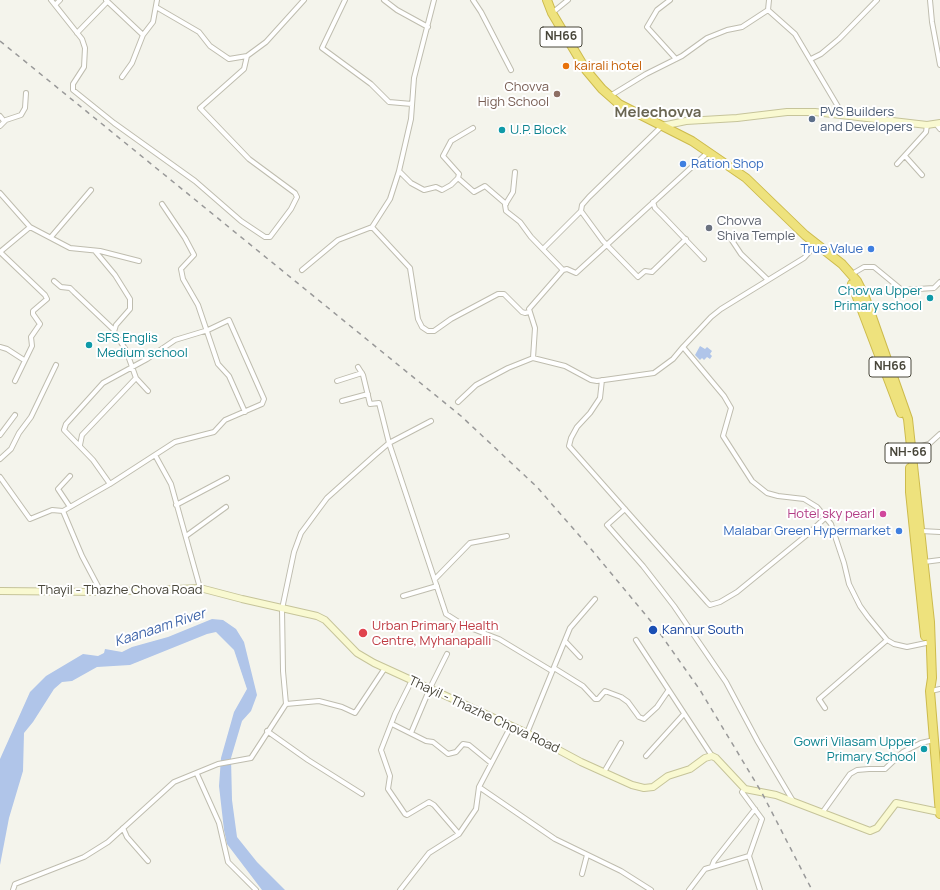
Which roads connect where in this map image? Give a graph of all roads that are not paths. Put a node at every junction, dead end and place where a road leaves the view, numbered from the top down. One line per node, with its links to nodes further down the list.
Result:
1 (51, 0): 17 (street)
2 (60, 0): 17 (street)
3 (157, 0): 18 (street)
4 (304, 0): 24 (street)
5 (344, 0): 33 (street)
6 (384, 0): 21 (street)
7 (434, 0): 21 (street)
8 (473, 0): 28 (street)
9 (542, 0): 29 (highway, NH66)
10 (547, 0): 20 (highway, NH66)
11 (568, 0): 20 (street)
12 (670, 0): 25 (street)
13 (769, 0): 19 (street)
14 (877, 0): 26 (street)
15 (930, 0): 27 (street)
16 (107, 1): 22 (street); 23 (street)
17 (55, 5): 22 (street)
18 (156, 7): 23 (street); 24 (street)
19 (768, 10): 25 (street); 26 (street)
20 (552, 13): 29 (highway, NH66)
21 (428, 26): 33 (street)
22 (77, 33): 24 (street)
23 (143, 35): 30 (street)
24 (247, 56)
25 (676, 59): 32 (street)
26 (811, 59): 34 (street)
27 (940, 65)
28 (511, 70)
29 (586, 70): 32 (highway, NH66)
30 (122, 77)
31 (26, 93): 36 (street)
32 (610, 96): 41 (highway, NH66)
33 (412, 104): 47 (street)
34 (843, 115): 37 (street); 38 (street)
35 (0, 116): 36 (street)
36 (4, 121): 40 (street)
37 (686, 121): 41 (street); 43 (street)
38 (927, 125): 39 (street); 45 (street)
39 (939, 125)
40 (0, 126)
41 (662, 126): 43 (highway, NH66); 56 (street)
42 (473, 128): 50 (street)
43 (680, 136): 44 (highway, NH66)
44 (707, 154): 53 (street); 63 (highway, NH66)
45 (905, 156): 46 (street); 49 (street)
46 (898, 164)
47 (399, 171): 50 (street); 58 (street)
48 (515, 172): 55 (street)
49 (922, 175)
50 (458, 178): 55 (street)
51 (91, 190): 60 (street)
52 (0, 193): 57 (street)
53 (653, 202): 61 (street); 62 (street)
54 (162, 204): 77 (street)
55 (506, 204): 64 (street)
56 (581, 211): 62 (street); 64 (street)
57 (30, 227): 60 (street); 66 (street)
58 (372, 227): 69 (street); 75 (street)
59 (729, 236): 72 (street)
60 (51, 237): 65 (street)
61 (686, 239): 62 (street); 67 (street)
62 (607, 244): 70 (street)
63 (814, 246): 71 (highway, NH66); 72 (street); 131 (highway, NH-66)
64 (543, 248): 70 (street)
65 (95, 251): 68 (street); 76 (street)
66 (0, 252): 81 (street)
67 (704, 259)
68 (139, 261)
69 (302, 270)
70 (563, 270): 75 (street)
71 (852, 274): 74 (street); 101 (highway, NH66)
72 (767, 279): 79 (street)
73 (54, 281): 76 (street)
74 (940, 282)
75 (529, 312): 80 (street)
76 (114, 330): 84 (street)
77 (207, 330): 84 (street); 94 (street); 94 (street)
78 (0, 347): 81 (street)
79 (683, 347): 87 (street); 113 (street)
80 (533, 358): 87 (street); 93 (street)
81 (24, 360): 88 (street)
82 (56, 365): 103 (street)
83 (358, 367): 85 (street)
84 (132, 368): 86 (street); 100 (street)
85 (362, 373): 89 (street); 91 (street)
86 (136, 378): 90 (street); 100 (street)
87 (602, 380): 111 (street)
88 (15, 381)
89 (337, 381)
90 (148, 391)
91 (368, 394): 92 (street); 99 (street)
92 (342, 400)
93 (458, 402)
94 (245, 412): 102 (street)
95 (15, 416): 98 (street)
96 (431, 421): 99 (street)
97 (940, 434): 101 (street)
98 (0, 435)
99 (389, 443): 120 (street); 127 (street)
100 (80, 445): 107 (street)
101 (912, 449): 114 (highway, NH66)
102 (155, 455): 107 (street); 108 (street)
103 (0, 459)
104 (70, 476): 109 (street)
105 (0, 477): 112 (street)
106 (227, 478): 108 (street)
107 (110, 484): 109 (street)
108 (176, 505): 116 (street)
109 (70, 507): 112 (street)
110 (226, 507): 116 (street)
111 (625, 509): 113 (street); 159 (street)
112 (63, 511): 124 (street)
113 (826, 517): 129 (street)
114 (921, 531): 115 (street); 119 (highway, NH66)
115 (940, 532)
116 (186, 536): 122 (street)
117 (507, 536): 120 (street)
118 (940, 560): 119 (street)
119 (924, 562): 131 (highway, NH66)
120 (435, 579): 121 (street)
121 (437, 586): 125 (street); 135 (street)
122 (200, 588): 124 (street, Thayil - Thazhe Chova Road); 127 (street, Thayil - Thazhe Chova Road)
123 (0, 591): 124 (street, Thayil - Thazhe Chova Road)
124 (101, 592)
125 (403, 596)
126 (595, 599): 130 (street)
127 (282, 609): 134 (street, Thayil - Thazhe Chova Road); 141 (street)
128 (636, 640): 140 (street)
129 (887, 640): 131 (street); 142 (street)
130 (565, 641): 133 (street); 135 (street)
131 (928, 642): 138 (highway, NH66)
132 (447, 654): 137 (street)
133 (580, 657)
134 (385, 668): 136 (street, Thayil - Thazhe Chova Road); 141 (street)
135 (553, 669): 140 (street); 148 (street)
136 (412, 680): 137 (street, Thayil - Thazhe Chova Road); 144 (street)
137 (430, 688): 145 (street, Thayil - Thazhe Chova Road); 147 (street)
138 (930, 688): 139 (street); 149 (highway, NH66)
139 (940, 690)
140 (668, 692): 143 (street)
141 (286, 704): 146 (street)
142 (825, 708)
143 (683, 715): 151 (street); 152 (street)
144 (392, 724): 147 (street); 164 (street)
145 (511, 726): 148 (street, Thayil - Thazhe Chova Road); 153 (street)
146 (267, 731): 155 (street); 158 (street)
147 (411, 733): 153 (street)
148 (527, 733): 154 (street, Thayil - Thazhe Chova Road)
149 (934, 740): 161 (street); 162 (highway, NH66)
150 (621, 743): 154 (street)
151 (646, 756)
152 (712, 756): 154 (street, Thayil - Thazhe Chova Road); 157 (street)
153 (491, 763): 156 (street)
154 (604, 772)
155 (197, 774): 163 (street); 171 (street)
156 (479, 787): 164 (street); 165 (street)
157 (745, 789): 159 (street); 160 (street)
158 (362, 794)
159 (793, 802): 161 (street)
160 (755, 810): 166 (street); 168 (street)
161 (822, 813): 162 (street)
162 (940, 813)
163 (123, 828): 167 (street); 170 (street)
164 (459, 834): 172 (street)
165 (587, 855): 169 (street); 173 (street)
166 (749, 856): 168 (street); 175 (street)
167 (148, 861)
168 (714, 866): 174 (street)
169 (582, 874)
170 (13, 890)
171 (256, 890)
172 (400, 890)
173 (651, 890)
174 (689, 890)
175 (760, 890)

